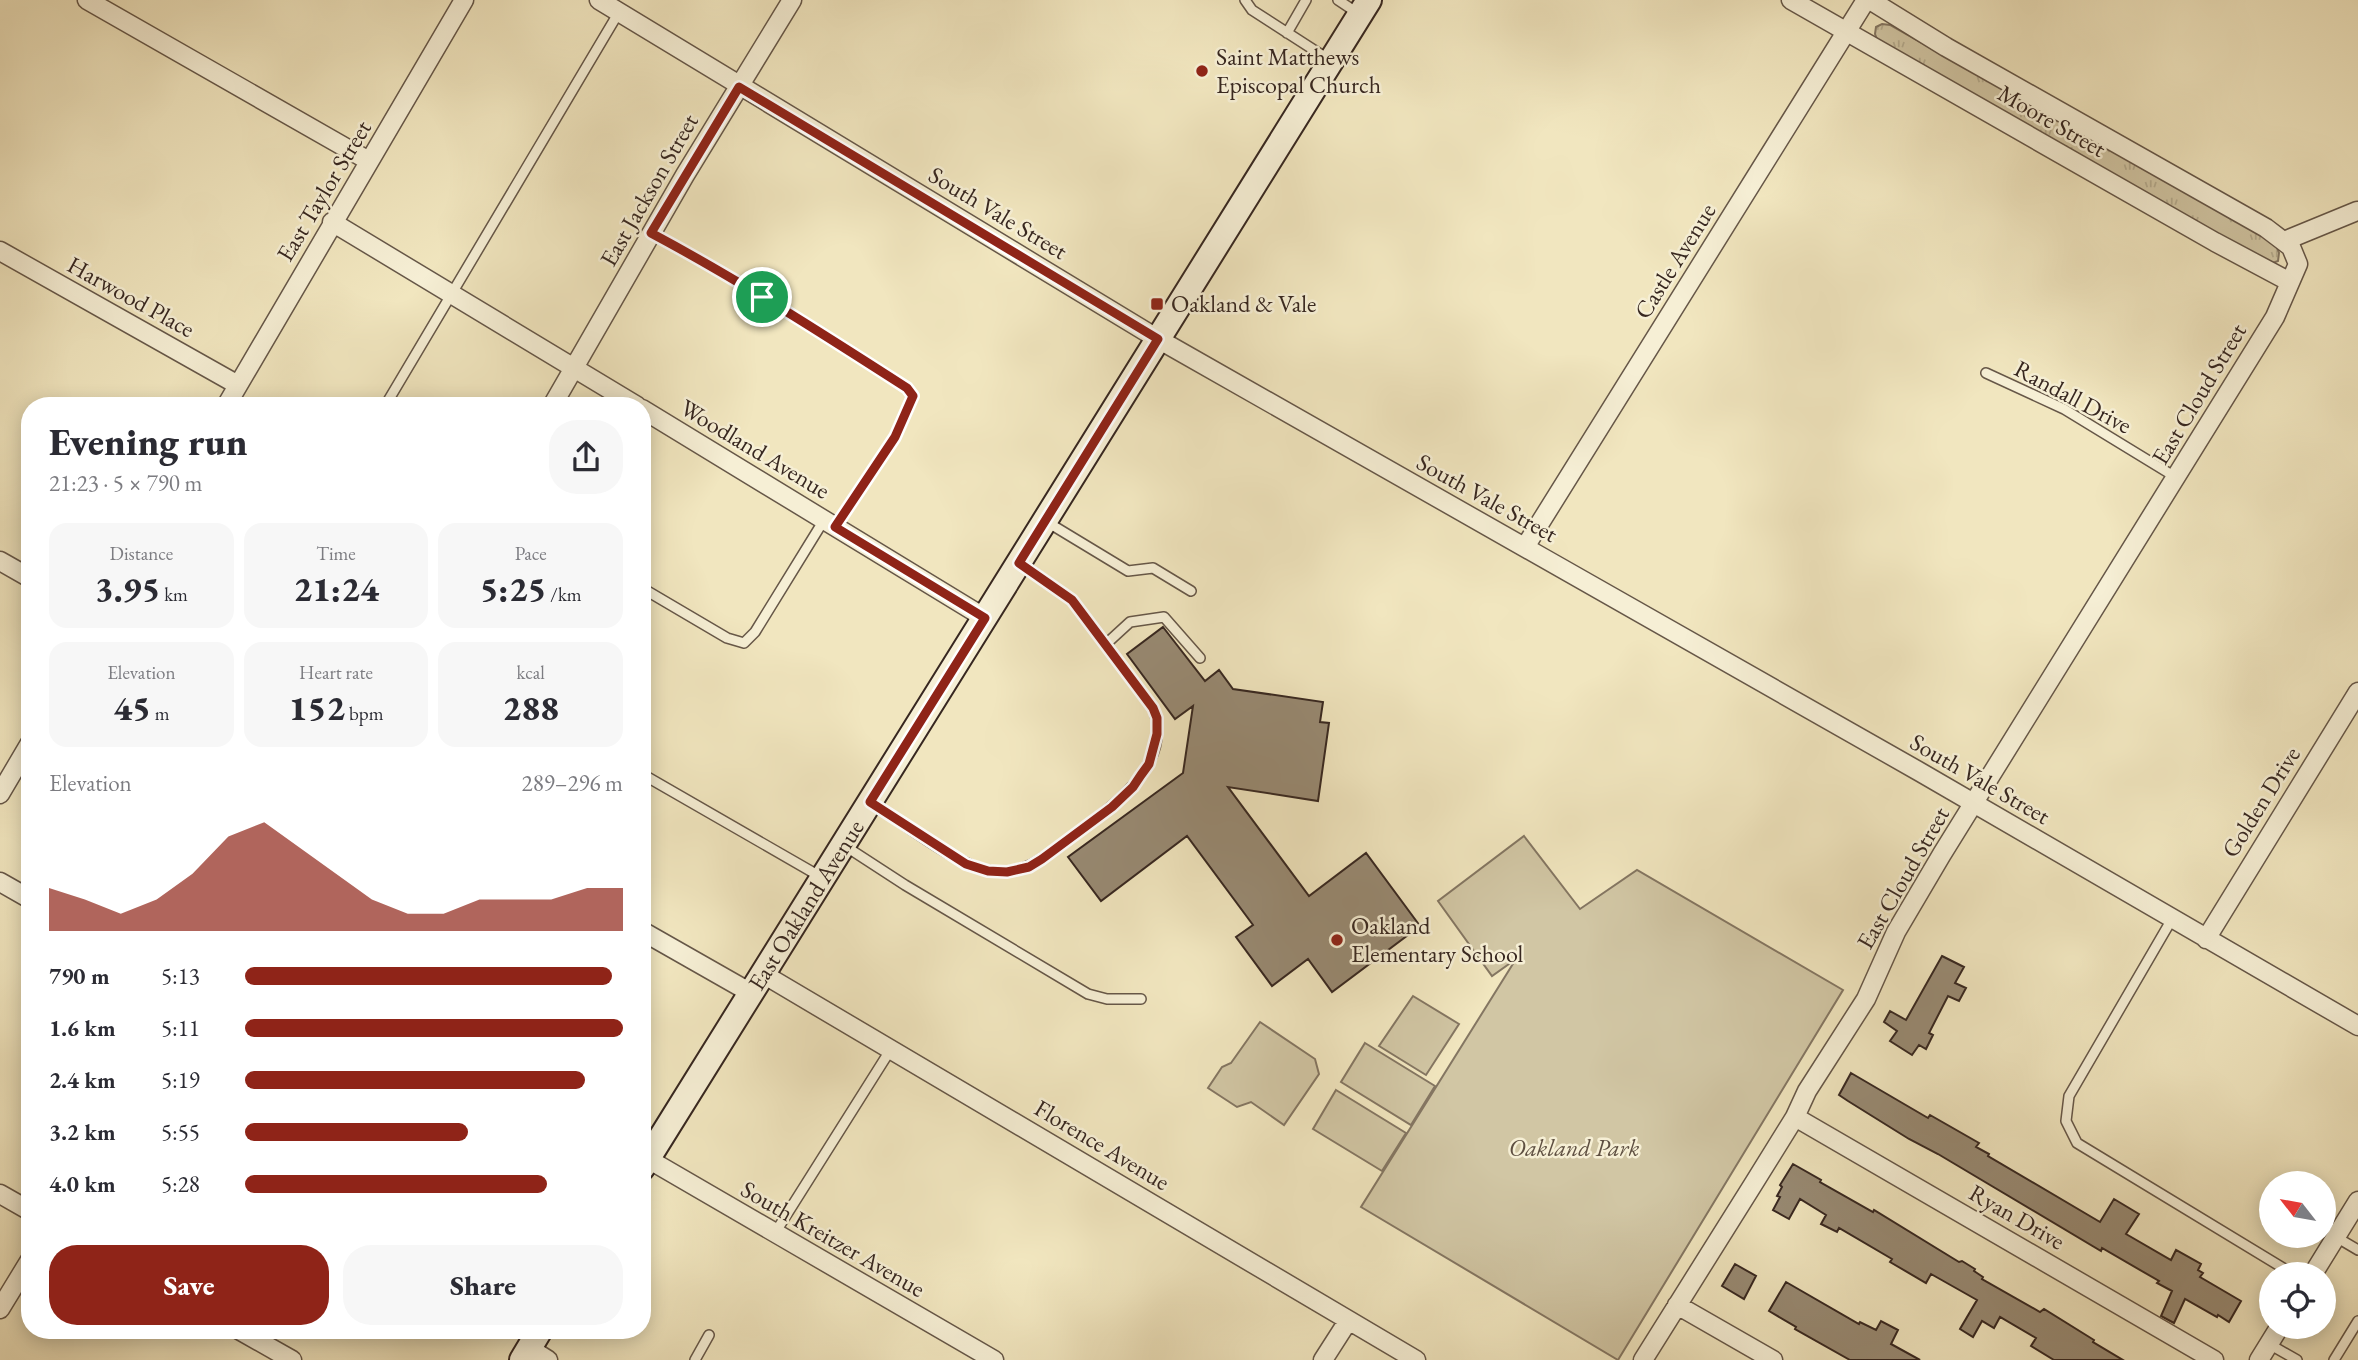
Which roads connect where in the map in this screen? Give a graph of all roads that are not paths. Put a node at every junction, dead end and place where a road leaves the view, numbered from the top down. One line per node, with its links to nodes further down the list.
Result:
1 (87, 0): 16 (street)
2 (464, 0): 16 (street, East Taylor Street)
3 (599, 0): 11 (street, South Vale Street)
4 (792, 0): 15 (street, East Jackson Street)
5 (1245, 0): 13 (lane)
6 (1306, 0): 13 (lane)
7 (1338, 0): 10 (lane)
8 (1791, 0): 12 (street, Moore Street)
9 (1868, 0): 12 (street, Castle Avenue); 20 (street, Moore Street)
10 (1365, 7): 14 (main road, East Oakland Avenue)
11 (619, 12): 15 (street, South Vale Street); 23 (lane)
12 (1846, 32): 22 (street, Moore Street); 36 (street, Castle Avenue)
13 (1287, 33): 14 (lane)
14 (1331, 61): 24 (main road, East Oakland Avenue)
15 (739, 87): 19 (street, East Jackson Street); 24 (street, South Vale Street)
16 (369, 161): 18 (street, East Taylor Street)
17 (2357, 211): 20 (street)
18 (332, 222): 23 (street); 27 (street, East Taylor Street)
19 (651, 233): 25 (street, East Jackson Street); 35 (lane)
20 (2284, 241): 22 (street, East Cloud Street)
21 (0, 251): 27 (street, Harwood Place)
22 (2290, 282): 33 (street, East Cloud Street)
23 (452, 294): 25 (street); 29 (lane)
24 (1158, 339): 34 (main road, East Oakland Avenue); 36 (street, South Vale Street)
25 (574, 368): 30 (street, East Jackson Street); 31 (street)
26 (1986, 373): 33 (lane, Randall Drive)
27 (238, 386): 28 (street, East Taylor Street)
28 (231, 397)
29 (390, 397)
30 (557, 397)
31 (622, 397)
32 (651, 414): 35 (street, Woodland Avenue)
33 (2177, 478): 50 (street, East Cloud Street)
34 (1045, 521): 38 (main road, East Oakland Avenue); 40 (lane)
35 (830, 523): 41 (lane); 42 (street, Woodland Avenue)
36 (1525, 547): 50 (street, South Vale Street)
37 (0, 562): 39 (street)
38 (1019, 563): 42 (main road, East Oakland Avenue); 43 (lane)
39 (21, 573)
40 (1191, 591)
41 (651, 593)
42 (985, 618): 49 (main road, East Oakland Avenue)
43 (1106, 644): 44 (lane); 49 (lane)
44 (1200, 658)
45 (2358, 692): 57 (street, Golden Drive)
46 (21, 758): 48 (street)
47 (651, 779): 52 (lane)
48 (0, 793)
49 (870, 802): 51 (main road, East Oakland Avenue)
50 (1974, 804): 55 (street, South Vale Street); 62 (street, East Cloud Street)
51 (843, 845): 52 (main road, East Oakland Avenue); 59 (lane)
52 (822, 878): 58 (main road, East Oakland Avenue)
53 (0, 882): 54 (street)
54 (21, 894)
55 (2172, 919): 57 (street, South Vale Street); 71 (lane)
56 (651, 935): 58 (street, Florence Avenue)
57 (2206, 939): 60 (street, South Vale Street)
58 (757, 984): 61 (street, Florence Avenue); 63 (main road, East Oakland Avenue)
59 (1141, 999)
60 (2358, 1026)
61 (891, 1049): 68 (lane); 75 (street, Florence Avenue)
62 (1795, 1117): 73 (street, East Cloud Street); 88 (street, Ryan Drive)
63 (651, 1154)
64 (651, 1167): 68 (street, South Kreitzer Avenue)
65 (0, 1194): 67 (street)
66 (2358, 1201): 69 (street)
67 (21, 1206)
68 (775, 1233): 83 (street, South Kreitzer Avenue)
69 (2336, 1237): 70 (lane)
70 (2358, 1250)
71 (2273, 1262)
72 (21, 1275): 74 (street)
73 (1677, 1305): 86 (street, East Cloud Street); 87 (street)
74 (0, 1309)
75 (1348, 1321): 84 (street); 85 (street, Florence Avenue)
76 (2358, 1321): 91 (lane)
77 (709, 1335): 82 (lane)
78 (255, 1339): 81 (street)
79 (2272, 1339): 80 (street)
80 (2269, 1344): 89 (street); 90 (lane)
81 (292, 1360)
82 (695, 1360)
83 (994, 1360)
84 (1323, 1360)
85 (1416, 1360)
86 (1643, 1360)
87 (1773, 1360)
88 (2214, 1360)
89 (2259, 1360)
90 (2297, 1360)
91 (2334, 1360)

